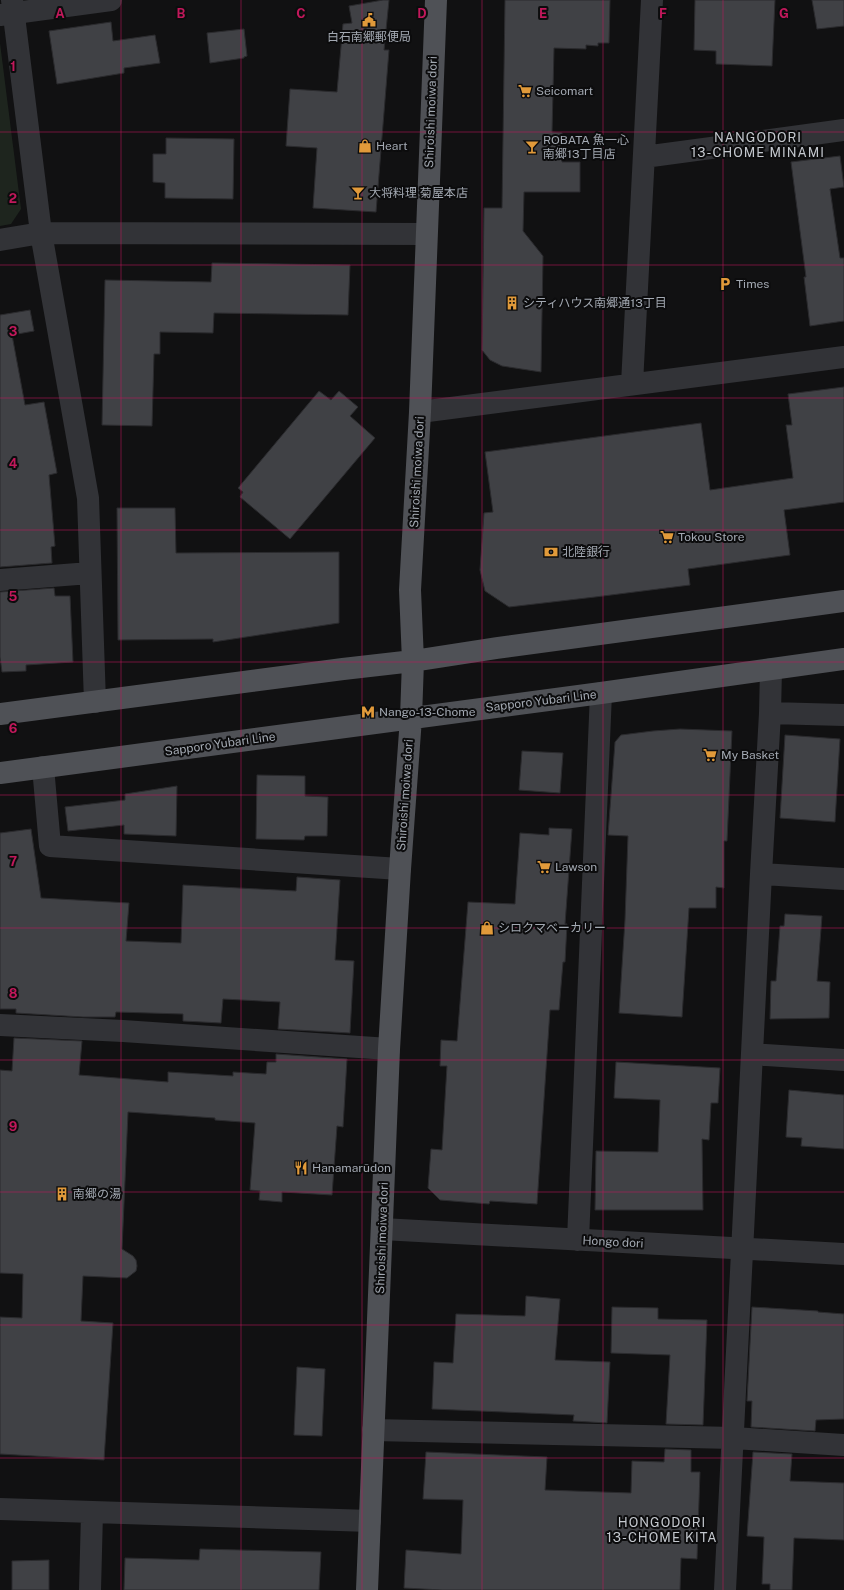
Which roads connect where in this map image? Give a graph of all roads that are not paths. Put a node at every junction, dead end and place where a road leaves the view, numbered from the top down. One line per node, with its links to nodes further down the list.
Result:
1 (111, 0): 4 (street)
2 (436, 0): 8 (main road, Shiroishi moiwa dori)
3 (652, 0): 6 (street)
4 (8, 9): 7 (street)
5 (844, 130): 6 (street)
6 (644, 157): 11 (street)
7 (41, 233): 8 (street); 9 (street); 13 (street)
8 (426, 234): 12 (main road, Shiroishi moiwa dori)
9 (0, 240)
10 (844, 356): 11 (street)
11 (632, 384): 12 (street)
12 (420, 412): 17 (main road, Shiroishi moiwa dori)
13 (90, 573): 14 (street); 20 (street)
14 (0, 580)
15 (844, 601): 17 (main road)
16 (844, 659): 18 (main road, Sapporo Yubari Line)
17 (413, 661): 20 (main road); 24 (main road, Shiroishi moiwa dori)
18 (771, 669): 19 (main road, Sapporo Yubari Line); 21 (street)
19 (601, 693): 24 (main road, Sapporo Yubari Line); 35 (street)
20 (95, 702): 22 (main road)
21 (770, 713): 23 (street); 28 (street)
22 (0, 714)
23 (844, 715)
24 (411, 718): 25 (main road, Sapporo Yubari Line); 27 (main road, Shiroishi moiwa dori)
25 (43, 767): 26 (main road, Sapporo Yubari Line); 27 (street)
26 (0, 773)
27 (400, 869): 31 (main road, Shiroishi moiwa dori)
28 (761, 874): 29 (street); 32 (street)
29 (844, 879)
30 (0, 1025): 31 (street)
31 (389, 1049): 34 (main road, Shiroishi moiwa dori)
32 (752, 1054): 33 (street); 36 (street)
33 (844, 1060)
34 (382, 1229): 35 (street, Hongo dori); 38 (main road, Shiroishi moiwa dori)
35 (578, 1240): 36 (street, Hongo dori)
36 (742, 1248): 37 (street, Hongo dori); 39 (street)
37 (844, 1254)
38 (373, 1430): 39 (street); 43 (main road, Shiroishi moiwa dori)
39 (734, 1438): 40 (street); 46 (street)
40 (844, 1445)
41 (0, 1509): 42 (street)
42 (92, 1513): 43 (street); 44 (street)
43 (370, 1521): 45 (main road, Shiroishi moiwa dori)
44 (90, 1590)
45 (367, 1590)
46 (725, 1590)

